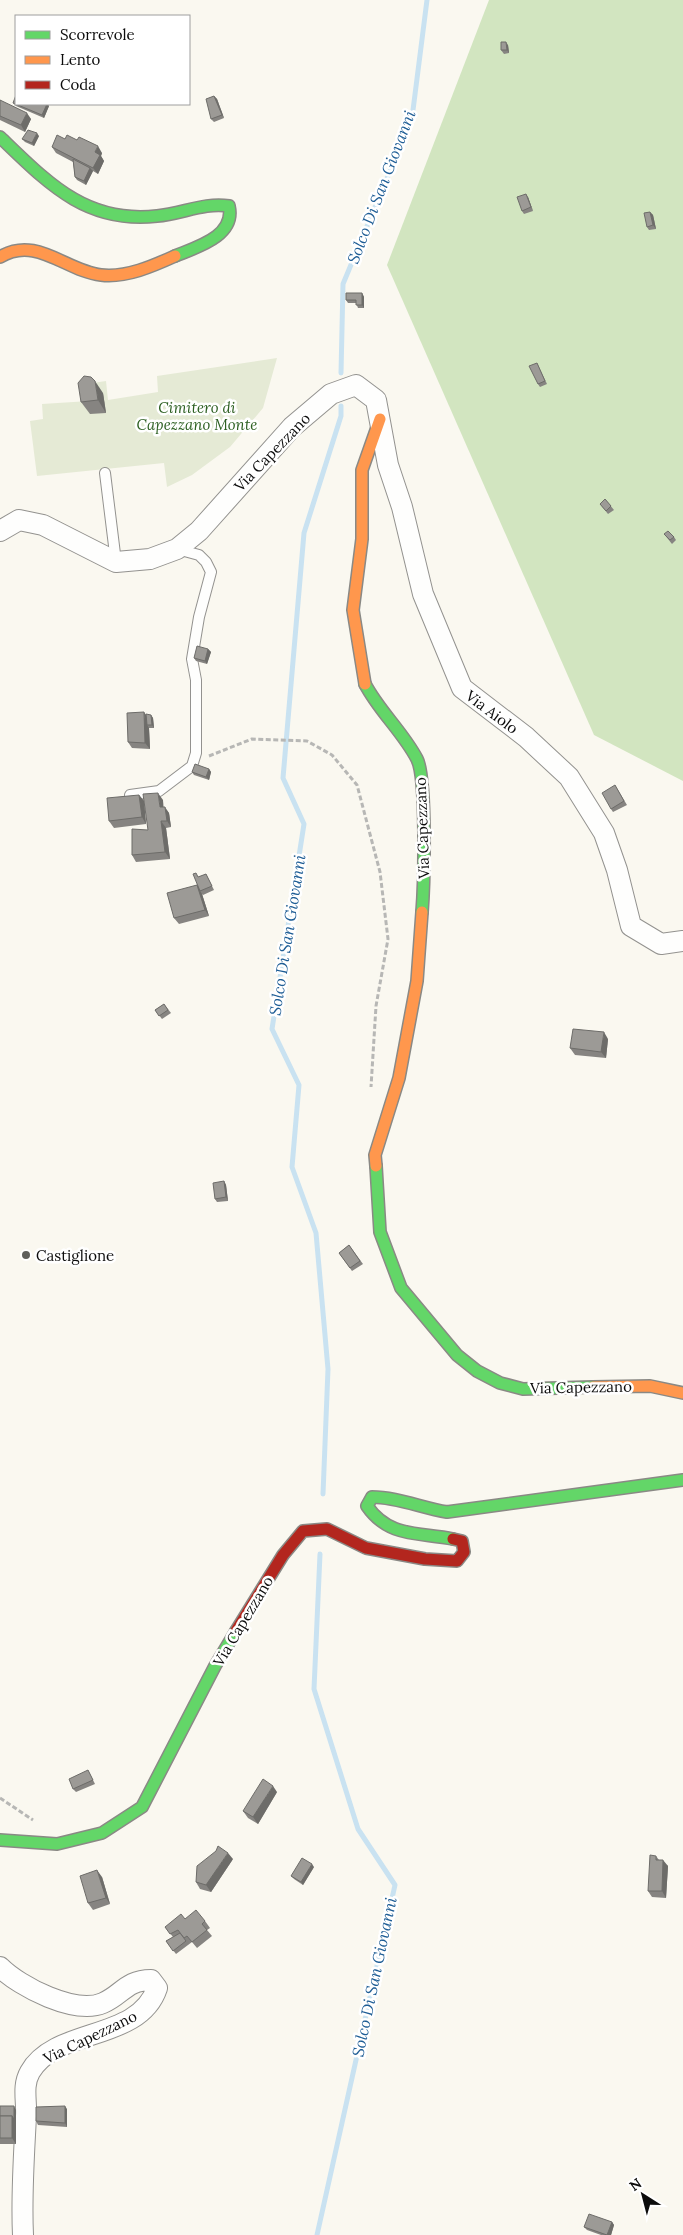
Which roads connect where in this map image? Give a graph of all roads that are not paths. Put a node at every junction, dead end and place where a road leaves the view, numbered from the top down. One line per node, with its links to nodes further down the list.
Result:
1 (0, 137): 2 (street)
2 (0, 257)
3 (380, 419): 6 (street, Via Capezzano); 9 (street, Via Aiolo); 10 (street, Via Capezzano)
4 (105, 473): 7 (lane)
5 (0, 531): 7 (street)
6 (177, 549): 7 (street, Via Capezzano); 8 (lane)
7 (116, 562)
8 (130, 795)
9 (683, 942)
10 (683, 1393)
11 (683, 1480): 12 (street, Via Capezzano)
12 (0, 1840)
13 (0, 1967): 14 (street, Via Capezzano)
14 (23, 2235)

